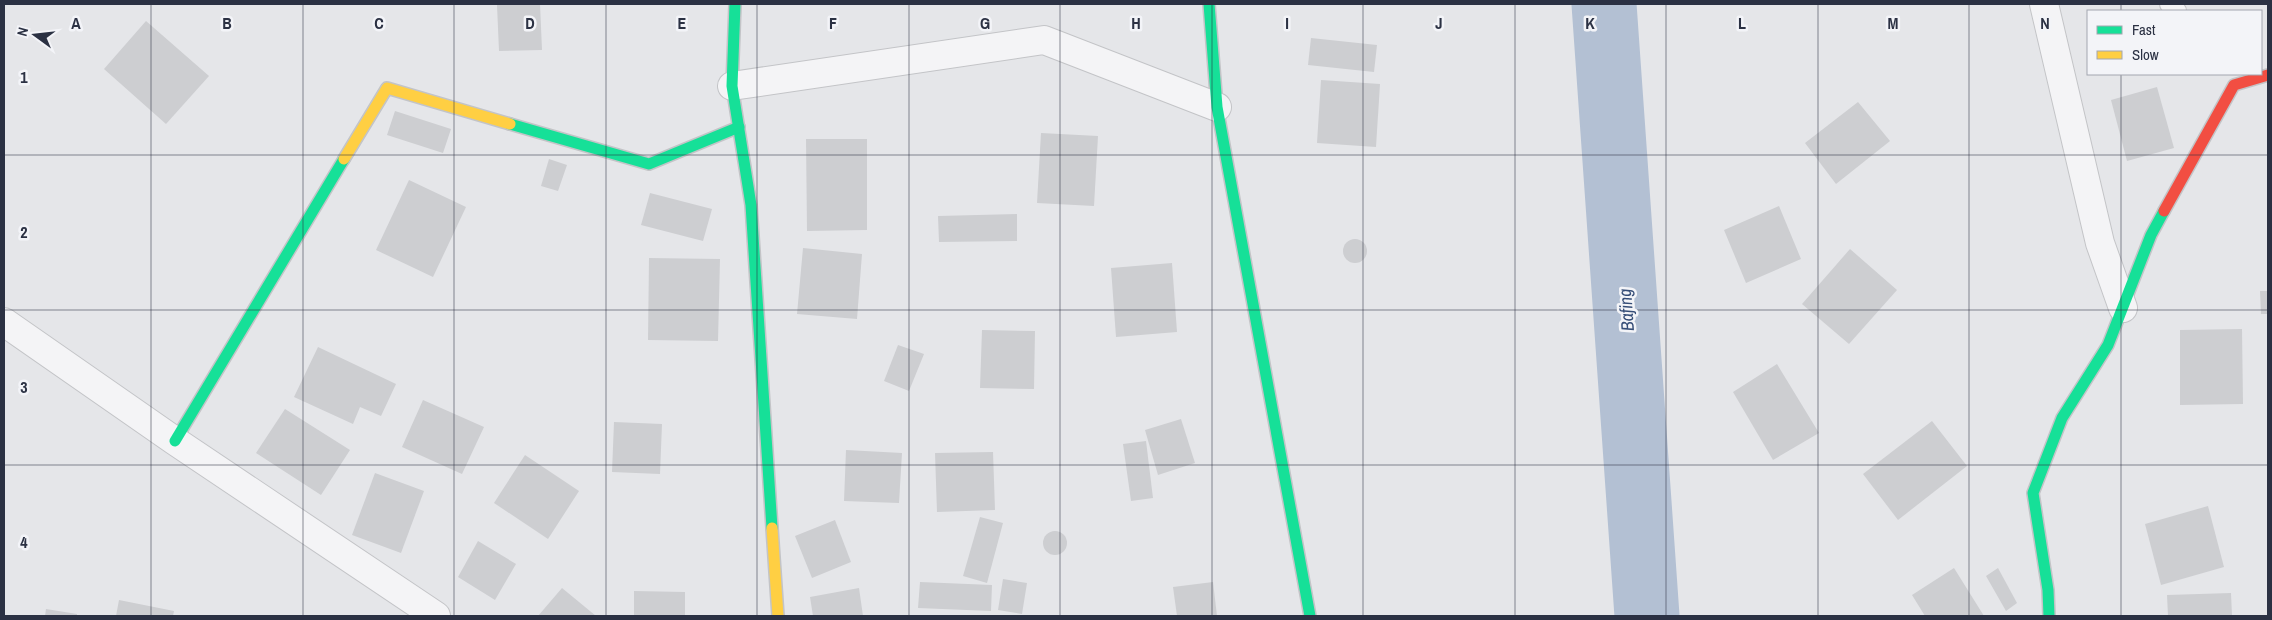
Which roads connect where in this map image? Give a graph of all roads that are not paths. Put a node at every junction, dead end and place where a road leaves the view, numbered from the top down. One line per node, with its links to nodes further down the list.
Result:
1 (735, 4): 6 (street)
2 (1210, 4): 7 (street)
3 (2044, 4): 9 (street)
4 (2268, 76): 5 (street)
5 (2230, 79): 9 (street)
6 (732, 86): 7 (street); 8 (street)
7 (1216, 107): 14 (street)
8 (739, 127): 11 (street); 13 (street)
9 (2123, 308): 15 (street)
10 (4, 322): 11 (street)
11 (175, 441): 12 (street)
12 (436, 616)
13 (778, 616)
14 (1310, 616)
15 (2049, 616)

